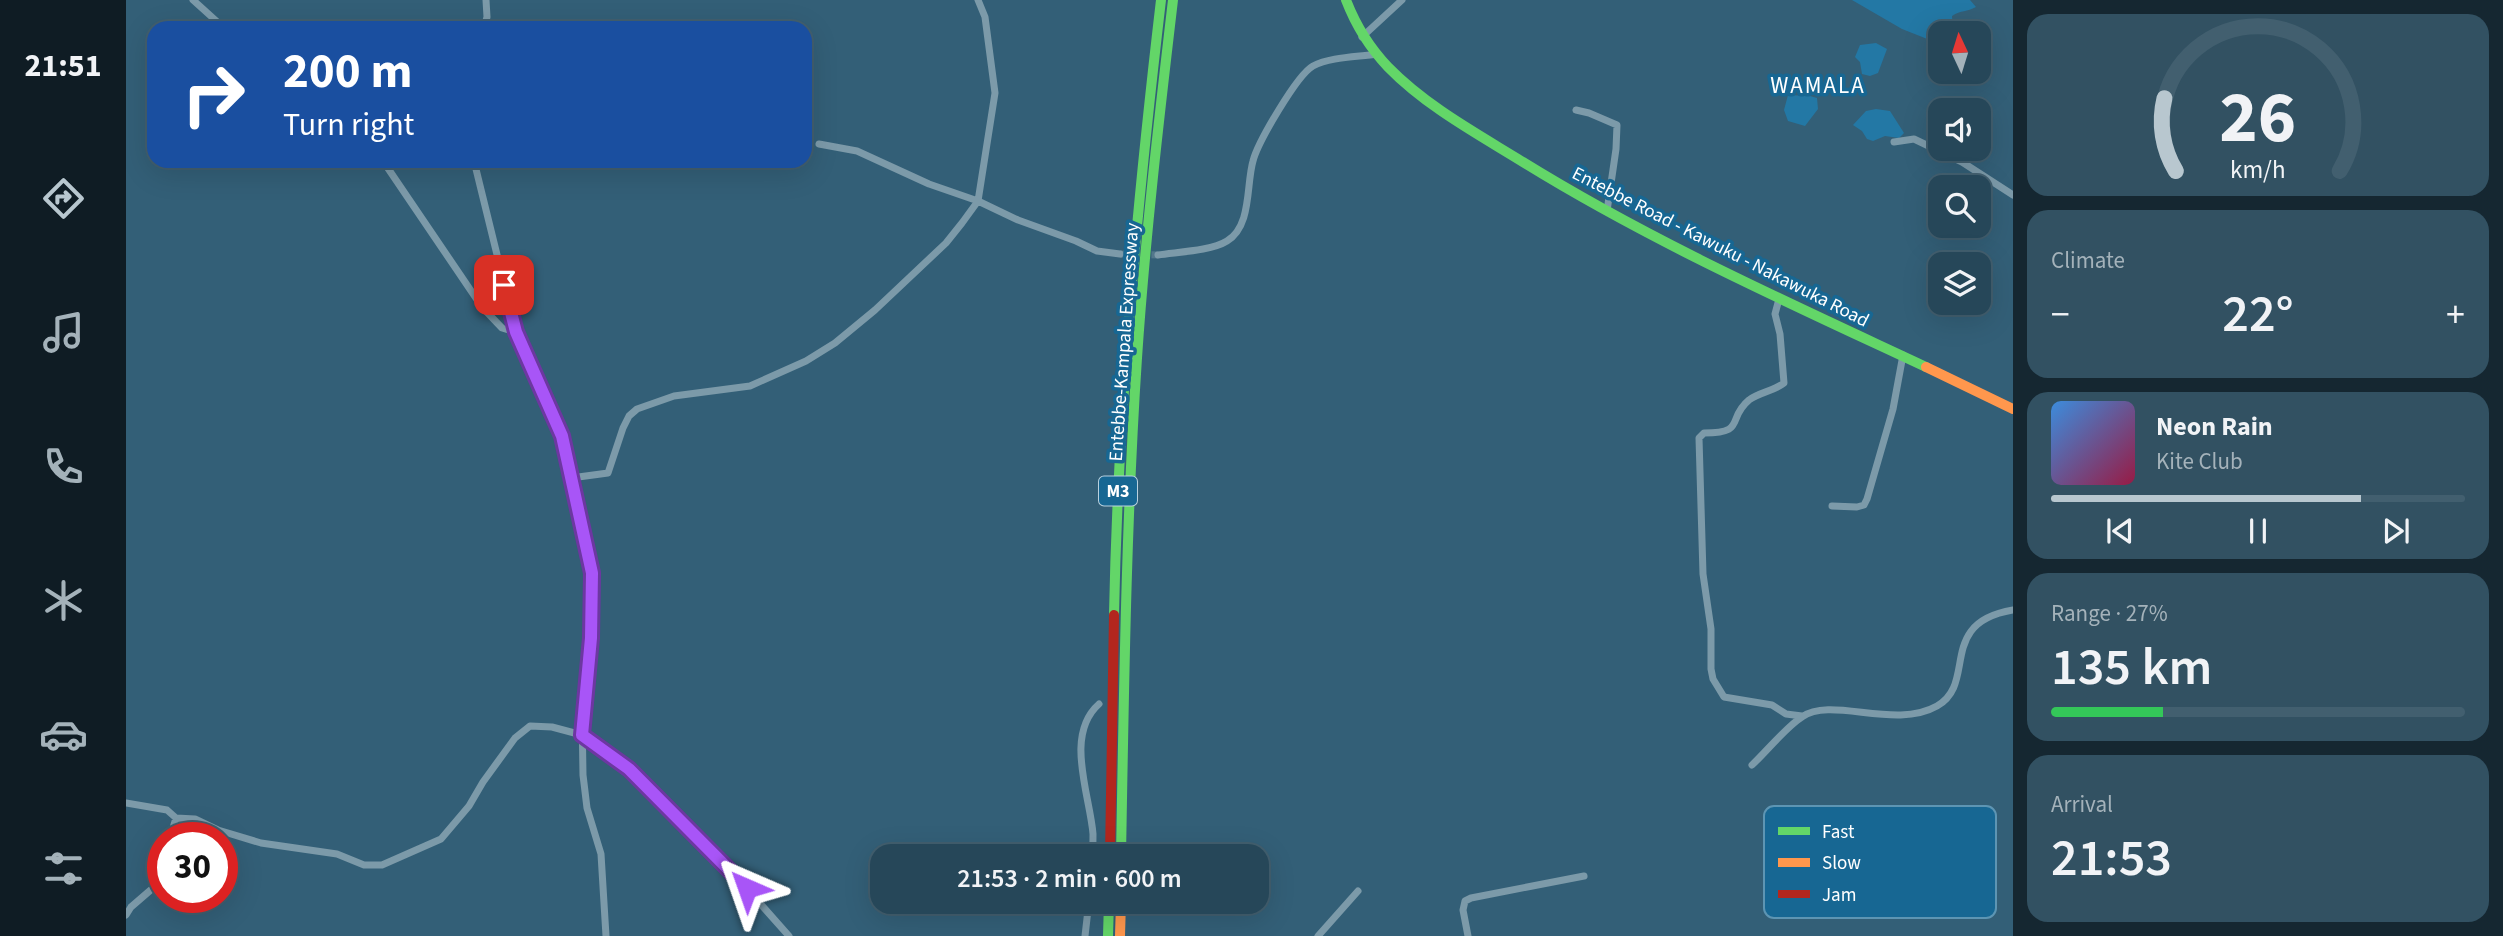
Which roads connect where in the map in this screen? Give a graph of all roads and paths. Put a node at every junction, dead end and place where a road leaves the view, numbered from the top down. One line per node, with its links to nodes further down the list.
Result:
1 (193, 0): 8 (street)
2 (486, 0): 9 (street)
3 (978, 0): 18 (street)
4 (1161, 0): 37 (main road, Entebbe-Kampala Expressway / M3)
5 (1173, 0): 38 (main road, Entebbe-Kampala Expressway / M3)
6 (1346, 0): 10 (main road, Entebbe Road - Kawuku - Nakawuka Road)
7 (1402, 0): 10 (street)
8 (216, 21)
9 (486, 21)
10 (1362, 37): 11 (main road, Entebbe Road - Kawuku - Nakawuka Road)
11 (1377, 54): 19 (main road, Entebbe Road - Kawuku - Nakawuka Road); 21 (street)
12 (1576, 110): 19 (street)
13 (1894, 142): 17 (street)
14 (819, 144): 18 (street)
15 (388, 168): 23 (street)
16 (476, 168): 23 (street)
17 (2013, 195)
18 (978, 201): 20 (street); 26 (street)
19 (1607, 212): 22 (main road, Entebbe Road - Kawuku - Nakawuka Road)
20 (1120, 254)
21 (1158, 255)
22 (1779, 299): 24 (main road, Entebbe Road - Kawuku - Nakawuka Road); 30 (street)
23 (516, 332): 26 (street)
24 (1903, 355): 25 (main road, Entebbe Road - Kawuku - Nakawuka Road); 27 (street)
25 (2013, 409)
26 (571, 478): 31 (street)
27 (1832, 506)
28 (2013, 610): 30 (street)
29 (1099, 704): 36 (street)
30 (1802, 716): 32 (street)
31 (582, 735): 34 (street); 46 (street); 47 (street)
32 (1752, 765)
33 (126, 803): 34 (street)
34 (176, 818): 35 (street)
35 (175, 822)
36 (1093, 844)
37 (1110, 844)
38 (1121, 844)
39 (1584, 876): 52 (street)
40 (1357, 891): 51 (street)
41 (147, 893): 45 (street)
42 (1088, 914): 48 (street)
43 (1109, 914): 49 (main road)
44 (1121, 914): 50 (main road)
45 (126, 915)
46 (606, 936)
47 (789, 936)
48 (1085, 936)
49 (1108, 936)
50 (1120, 936)
51 (1318, 936)
52 (1468, 936)

